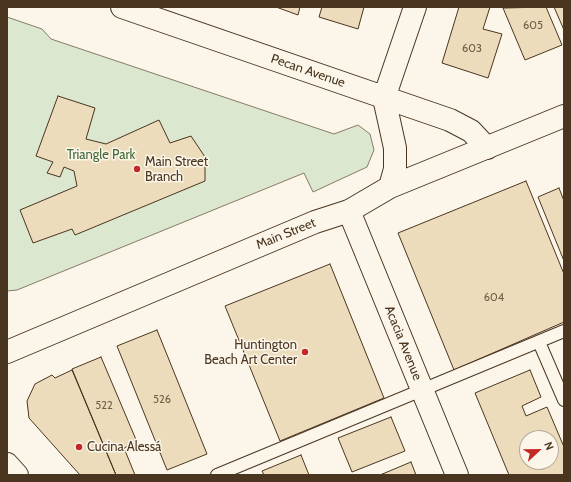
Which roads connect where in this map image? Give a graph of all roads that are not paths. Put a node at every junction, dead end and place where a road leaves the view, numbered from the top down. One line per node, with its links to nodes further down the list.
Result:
1 (122, 7): 3 (street, Pecan Avenue)
2 (415, 7): 3 (street)
3 (384, 98): 5 (street, Pecan Avenue); 6 (street)
4 (564, 116): 5 (street, Main Street)
5 (487, 148): 6 (street, Main Street)
6 (390, 187): 7 (street, Main Street)
7 (350, 211): 10 (street, Main Street); 11 (street, Acacia Avenue)
8 (564, 331): 9 (lane)
9 (539, 342): 11 (lane); 12 (lane)
10 (7, 352)
11 (421, 390): 15 (lane); 16 (street, Acacia Avenue)
12 (564, 400)
13 (7, 464): 14 (street)
14 (17, 475)
15 (217, 475)
16 (457, 475)

